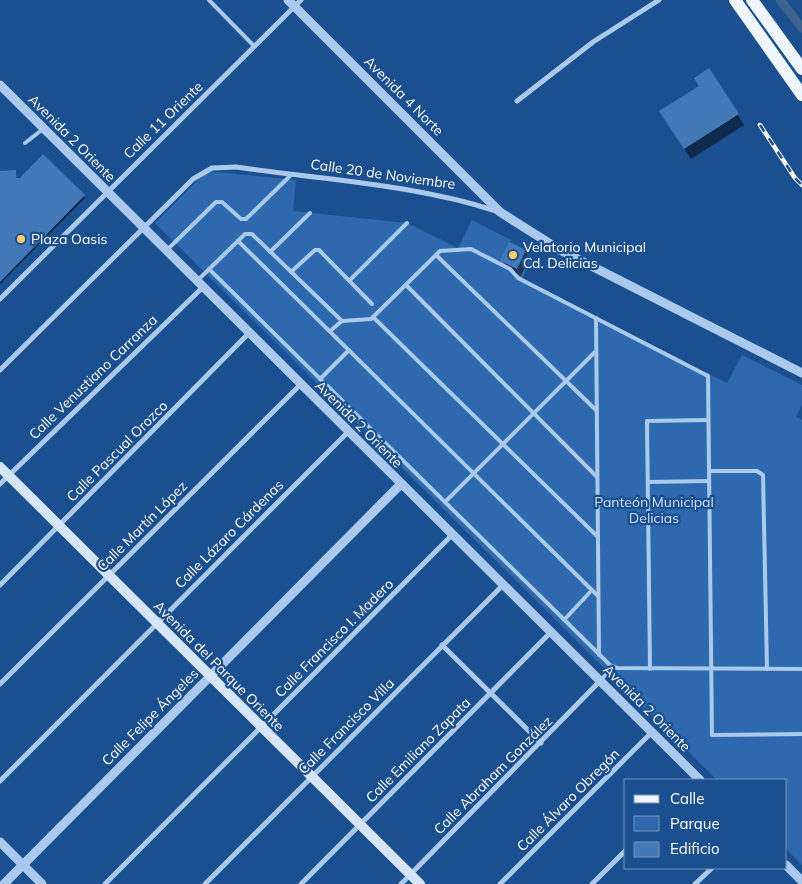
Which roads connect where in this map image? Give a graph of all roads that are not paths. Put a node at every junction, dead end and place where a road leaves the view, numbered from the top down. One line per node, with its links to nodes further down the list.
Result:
1 (209, 0): 6 (lane)
2 (659, 0): 10 (street)
3 (735, 0): 9 (main road)
4 (752, 0): 7 (main road)
5 (294, 2): 6 (street, Calle 11 Oriente); 15 (street, Avenida 4 Norte)
6 (254, 46): 14 (street, Calle 11 Oriente)
7 (802, 69)
8 (0, 85): 11 (street, Avenida 2 Oriente)
9 (802, 95)
10 (517, 101)
11 (43, 128): 12 (lane); 14 (street, Avenida 2 Oriente)
12 (25, 143)
13 (291, 175): 15 (street, Calle 20 de Noviembre); 18 (street, Calle 20 de Noviembre); 20 (lane)
14 (106, 191): 18 (street, Avenida 2 Oriente); 28 (street, Calle 11 Oriente)
15 (500, 212): 38 (street, Calle 20 de Noviembre)
16 (310, 213): 21 (lane)
17 (407, 223): 25 (lane)
18 (144, 228): 20 (street, Avenida 2 Oriente); 37 (street, Calle 20 de Noviembre)
19 (238, 241): 21 (lane); 23 (lane); 33 (lane)
20 (167, 250): 26 (street, Avenida 2 Oriente)
21 (270, 252): 24 (lane)
22 (436, 255): 27 (lane); 31 (lane); 40 (lane)
23 (209, 270): 26 (lane); 39 (lane)
24 (291, 272): 25 (lane); 32 (lane)
25 (350, 280): 29 (lane)
26 (200, 284): 34 (street, Avenida 2 Oriente); 50 (street, Calle Venustiano Carranza)
27 (406, 285): 30 (lane); 43 (lane)
28 (0, 299)
29 (372, 304)
30 (373, 317): 32 (lane); 46 (lane)
31 (596, 318): 36 (lane); 44 (lane)
32 (342, 321): 33 (lane)
33 (330, 331): 35 (lane)
34 (249, 333): 41 (street, Avenida 2 Oriente); 57 (street, Calle Pascual Orozco)
35 (349, 350): 39 (lane); 49 (lane)
36 (596, 351): 40 (lane); 42 (lane)
37 (0, 370)
38 (802, 373)
39 (320, 379): 56 (lane)
40 (566, 381): 42 (lane); 43 (lane)
41 (301, 384): 45 (street, Avenida 2 Oriente); 60 (street, Calle Martín López)
42 (597, 412): 51 (lane)
43 (534, 413): 46 (lane); 51 (lane)
44 (708, 420): 48 (lane); 53 (lane)
45 (348, 432): 55 (street, Avenida 2 Oriente); 66 (street, Calle Lázaro Cárdenas)
46 (503, 444): 49 (lane); 59 (lane)
47 (0, 467): 50 (main road, Avenida del Parque Oriente)
48 (709, 471): 52 (lane); 73 (lane)
49 (474, 473): 56 (lane); 63 (lane)
50 (8, 475): 54 (street, Calle Venustiano Carranza); 57 (main road, Avenida del Parque Oriente)
51 (597, 477): 59 (lane)
52 (709, 481): 53 (lane); 72 (lane)
53 (648, 482): 71 (lane)
54 (0, 484)
55 (400, 485): 58 (street, Avenida 2 Oriente); 75 (street, Calle Felipe Ángeles)
56 (445, 502): 65 (lane)
57 (59, 525): 60 (main road, Avenida del Parque Oriente); 61 (street, Calle Pascual Orozco)
58 (452, 534): 62 (street, Avenida 2 Oriente); 79 (street, Calle Francisco I. Madero)
59 (598, 537): 64 (lane)
60 (109, 576): 66 (main road, Avenida del Parque Oriente); 77 (street, Calle Martín López)
61 (0, 584)
62 (503, 585): 67 (street, Avenida 2 Oriente); 68 (street, Calle Francisco Villa)
63 (592, 590): 64 (lane); 65 (lane)
64 (598, 596): 69 (lane)
65 (564, 620): 69 (lane)
66 (156, 622): 75 (main road, Avenida del Parque Oriente); 85 (street, Calle Lázaro Cárdenas)
67 (551, 632): 76 (street, Avenida 2 Oriente); 78 (street, Calle Emiliano Zapata)
68 (442, 645): 78 (street); 83 (street, Calle Francisco Villa)
69 (599, 655): 70 (lane)
70 (614, 667): 71 (lane); 76 (lane)
71 (650, 668): 72 (lane)
72 (712, 669): 73 (lane); 81 (lane)
73 (768, 669): 74 (lane)
74 (802, 669)
75 (210, 677): 79 (main road, Avenida del Parque Oriente); 89 (street, Calle Felipe Ángeles)
76 (600, 681): 80 (street, Avenida 2 Oriente); 82 (street, Calle Abraham González)
77 (0, 684)
78 (490, 693): 82 (street); 86 (street, Calle Emiliano Zapata)
79 (261, 727): 83 (main road, Avenida del Parque Oriente); 96 (street, Calle Francisco I. Madero)
80 (651, 733): 84 (street, Avenida 2 Oriente); 101 (street, Calle Álvaro Obregón)
81 (802, 734)
82 (541, 743): 92 (street, Calle Abraham González)
83 (311, 777): 86 (main road, Avenida del Parque Oriente); 97 (street, Calle Francisco Villa)
84 (698, 779)
85 (0, 781)
86 (359, 825): 92 (main road, Avenida del Parque Oriente); 98 (street, Calle Emiliano Zapata)
87 (0, 842): 89 (street)
88 (624, 852): 102 (street)
89 (23, 865): 94 (street, Calle Felipe Ángeles); 95 (street)
90 (787, 866): 93 (street)
91 (711, 869): 103 (street)
92 (410, 875): 99 (street, Calle Abraham González); 100 (main road, Avenida del Parque Oriente)
93 (800, 876)
94 (4, 884)
95 (42, 884)
96 (105, 884)
97 (205, 884)
98 (301, 884)
99 (401, 884)
100 (420, 884)
101 (500, 884)
102 (592, 884)
103 (695, 884)

